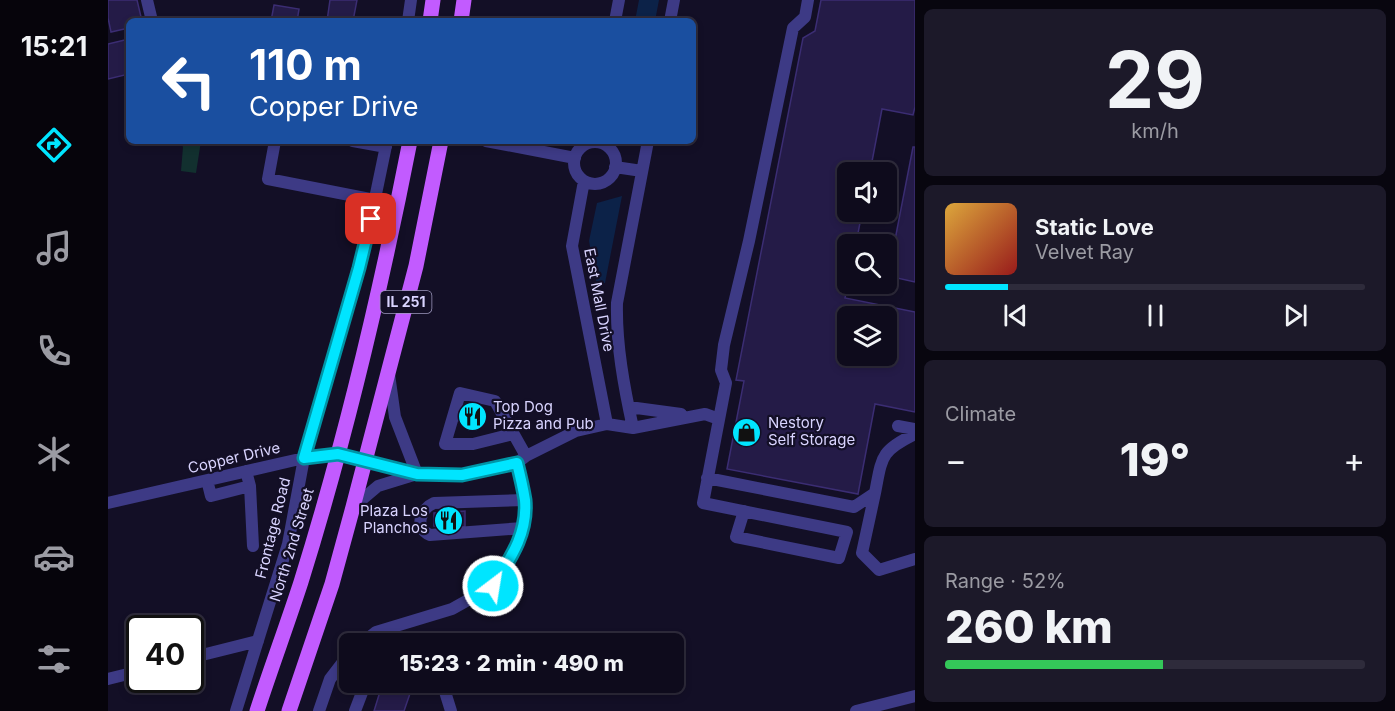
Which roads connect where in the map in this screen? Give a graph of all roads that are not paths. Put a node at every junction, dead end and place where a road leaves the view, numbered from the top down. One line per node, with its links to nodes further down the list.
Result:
1 (411, 0): 9 (street)
2 (433, 0): 10 (main road)
3 (464, 0): 11 (main road)
4 (619, 0): 12 (street)
5 (674, 0): 13 (street)
6 (808, 0): 30 (street)
7 (150, 1): 8 (street)
8 (152, 18)
9 (408, 18)
10 (430, 18)
11 (461, 18)
12 (616, 18)
13 (671, 18)
14 (274, 144): 26 (street)
15 (386, 144): 26 (street, Frontage Road)
16 (409, 144): 37 (main road, North 2nd Street / IL 251)
17 (440, 144): 27 (main road, IL 251)
18 (502, 144): 22 (street)
19 (590, 144): 22 (street)
20 (603, 144): 23 (street)
21 (647, 144): 24 (street, East Mall Drive)
22 (575, 158): 25 (street)
23 (615, 167): 24 (street); 25 (street)
24 (642, 171): 28 (street, East Mall Drive)
25 (584, 181): 31 (street, East Mall Drive)
26 (375, 200): 38 (street, Frontage Road)
27 (388, 371): 40 (main road, IL 251); 42 (street)
28 (628, 406): 29 (street); 33 (street, East Mall Drive)
29 (691, 416): 30 (street); 33 (street)
30 (719, 419): 43 (street)
31 (607, 424): 33 (street); 39 (street, Copper Drive)
32 (898, 426): 34 (street)
33 (633, 428)
34 (915, 429)
35 (513, 434): 35 (street); 39 (street)
36 (915, 434): 46 (street)
37 (338, 454): 38 (street, Copper Drive); 40 (street, Copper Drive); 64 (main road, North 2nd Street / IL 251)
38 (304, 458): 41 (street, Copper Drive); 55 (street, Frontage Road)
39 (522, 460): 42 (street, Copper Drive); 47 (street)
40 (364, 462): 42 (street, Copper Drive); 49 (main road, IL 251)
41 (246, 471): 44 (street, Copper Drive); 45 (street)
42 (417, 474): 49 (street)
43 (707, 478): 46 (street); 50 (street)
44 (207, 480): 45 (street); 48 (street, Copper Drive)
45 (250, 486): 52 (street)
46 (875, 493): 53 (street)
47 (525, 500): 51 (street); 51 (street)
48 (108, 503)
49 (353, 507): 65 (main road, IL 251)
50 (744, 510): 50 (street)
51 (523, 528): 54 (street)
52 (253, 546)
53 (915, 559)
54 (375, 633)
55 (258, 641): 56 (street); 63 (street, Frontage Road)
56 (204, 654)
57 (339, 667): 66 (street)
58 (126, 674): 59 (street)
59 (108, 679)
60 (362, 693): 67 (street)
61 (445, 693): 68 (street)
62 (915, 696): 69 (street)
63 (236, 711)
64 (256, 711)
65 (289, 711)
66 (320, 711)
67 (355, 711)
68 (451, 711)
69 (856, 711)

